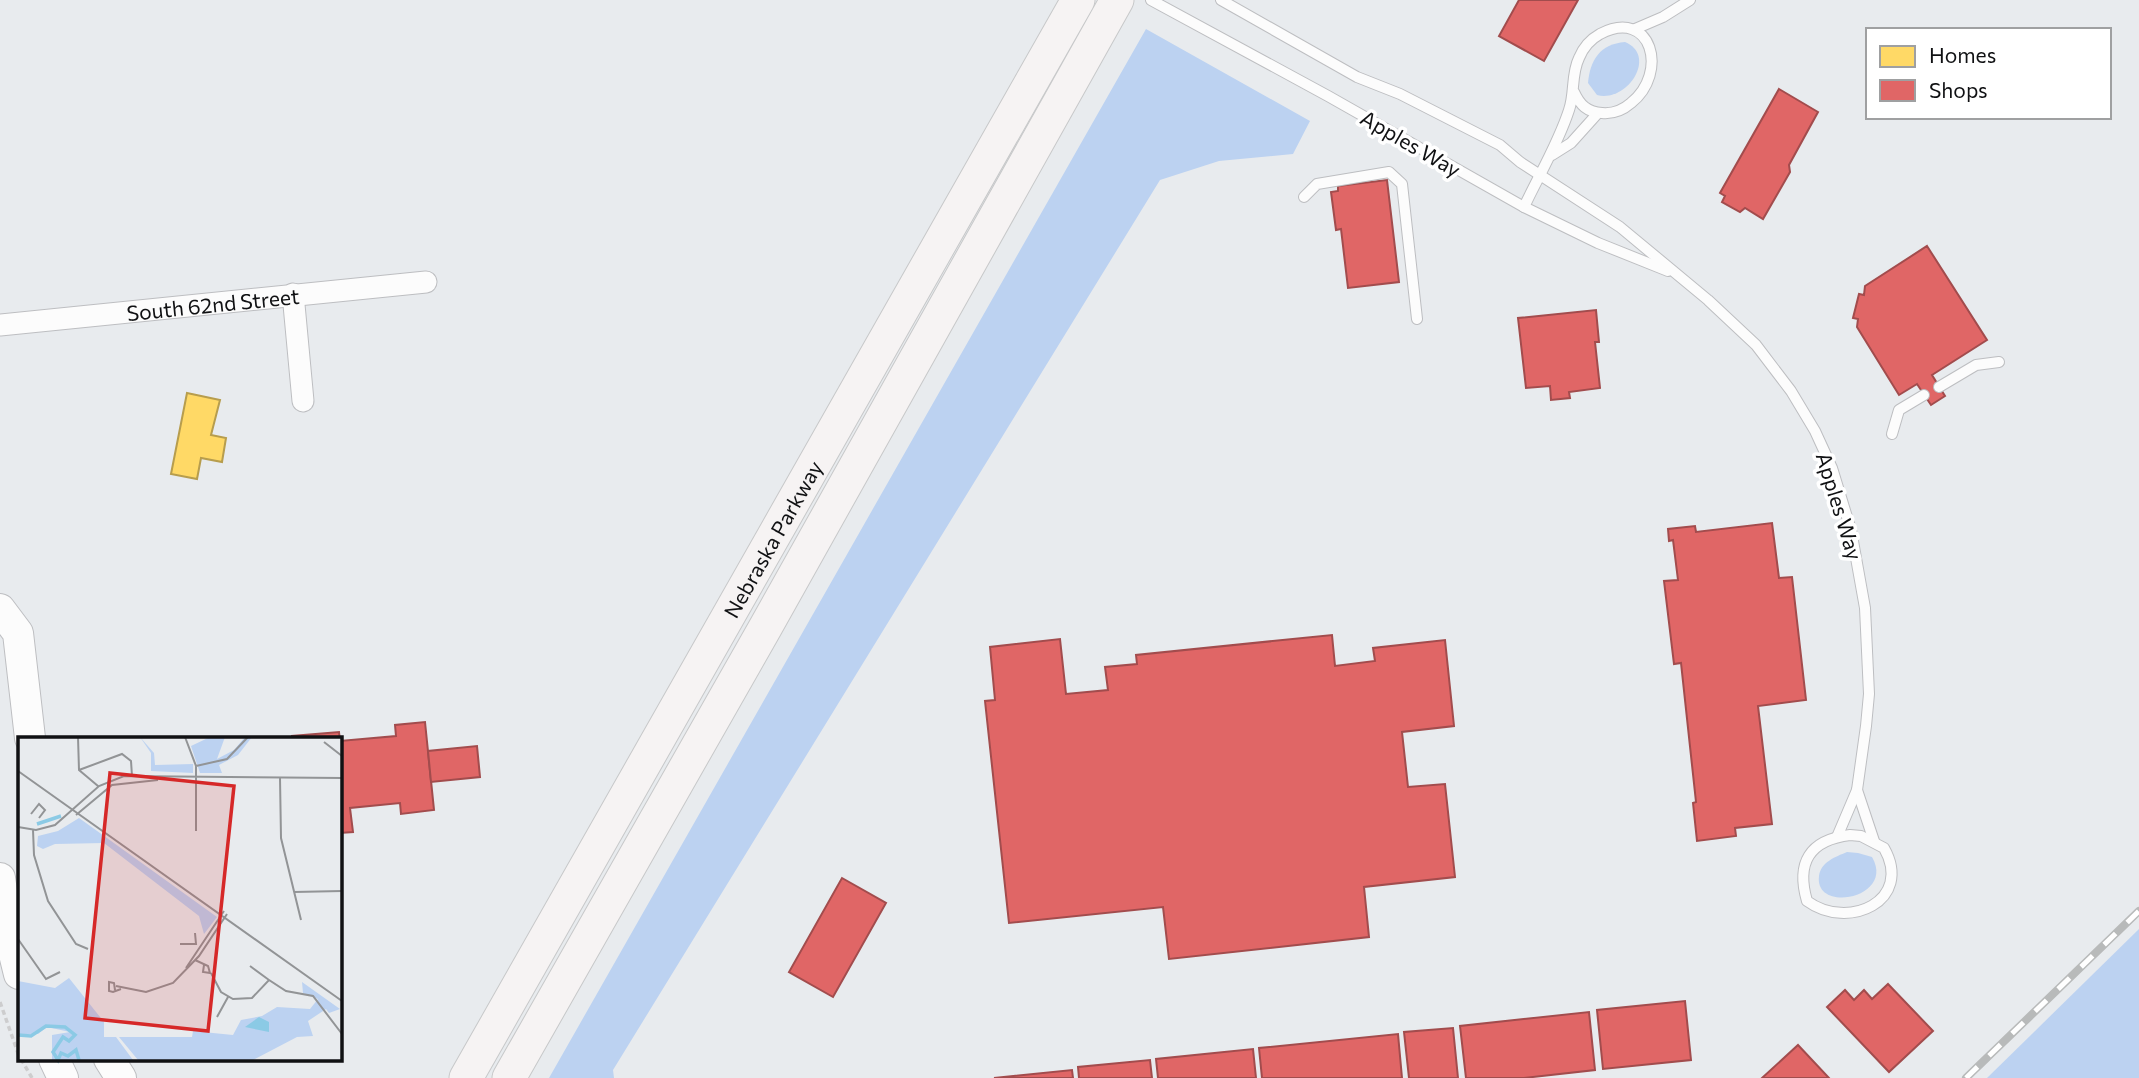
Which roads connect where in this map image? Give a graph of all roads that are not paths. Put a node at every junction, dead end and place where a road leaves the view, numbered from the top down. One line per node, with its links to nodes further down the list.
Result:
1 (1078, 0): 34 (main road, Nebraska Parkway)
2 (1117, 0): 35 (main road, Nebraska Parkway)
3 (1151, 0): 12 (lane, Apples Way)
4 (1221, 0): 10 (lane, Apples Way)
5 (1689, 1): 6 (lane)
6 (1635, 29): 7 (lane); 8 (lane)
7 (1574, 92): 8 (lane); 9 (lane)
8 (1598, 113): 9 (lane)
9 (1552, 155): 10 (lane)
10 (1539, 175): 12 (lane); 13 (lane, Apples Way)
11 (1304, 197): 16 (lane)
12 (1524, 207): 13 (lane, Apples Way)
13 (1677, 275): 25 (lane, Apples Way)
14 (426, 282): 15 (street, South 62nd Street)
15 (293, 294): 17 (street, South 62nd Street); 21 (street)
16 (1417, 318)
17 (0, 325)
18 (1999, 362): 19 (lane)
19 (1939, 387)
20 (1924, 395): 22 (lane)
21 (303, 401)
22 (1892, 433)
23 (0, 609): 24 (main road)
24 (30, 737)
25 (1857, 790): 26 (lane, Apples Way); 27 (lane, Apples Way)
26 (1837, 837): 27 (lane); 27 (lane)
27 (1874, 841)
28 (3, 888): 29 (main road)
29 (18, 970)
30 (54, 1060): 32 (main road)
31 (110, 1060): 33 (main road)
32 (63, 1078)
33 (121, 1078)
34 (466, 1078)
35 (509, 1078)

